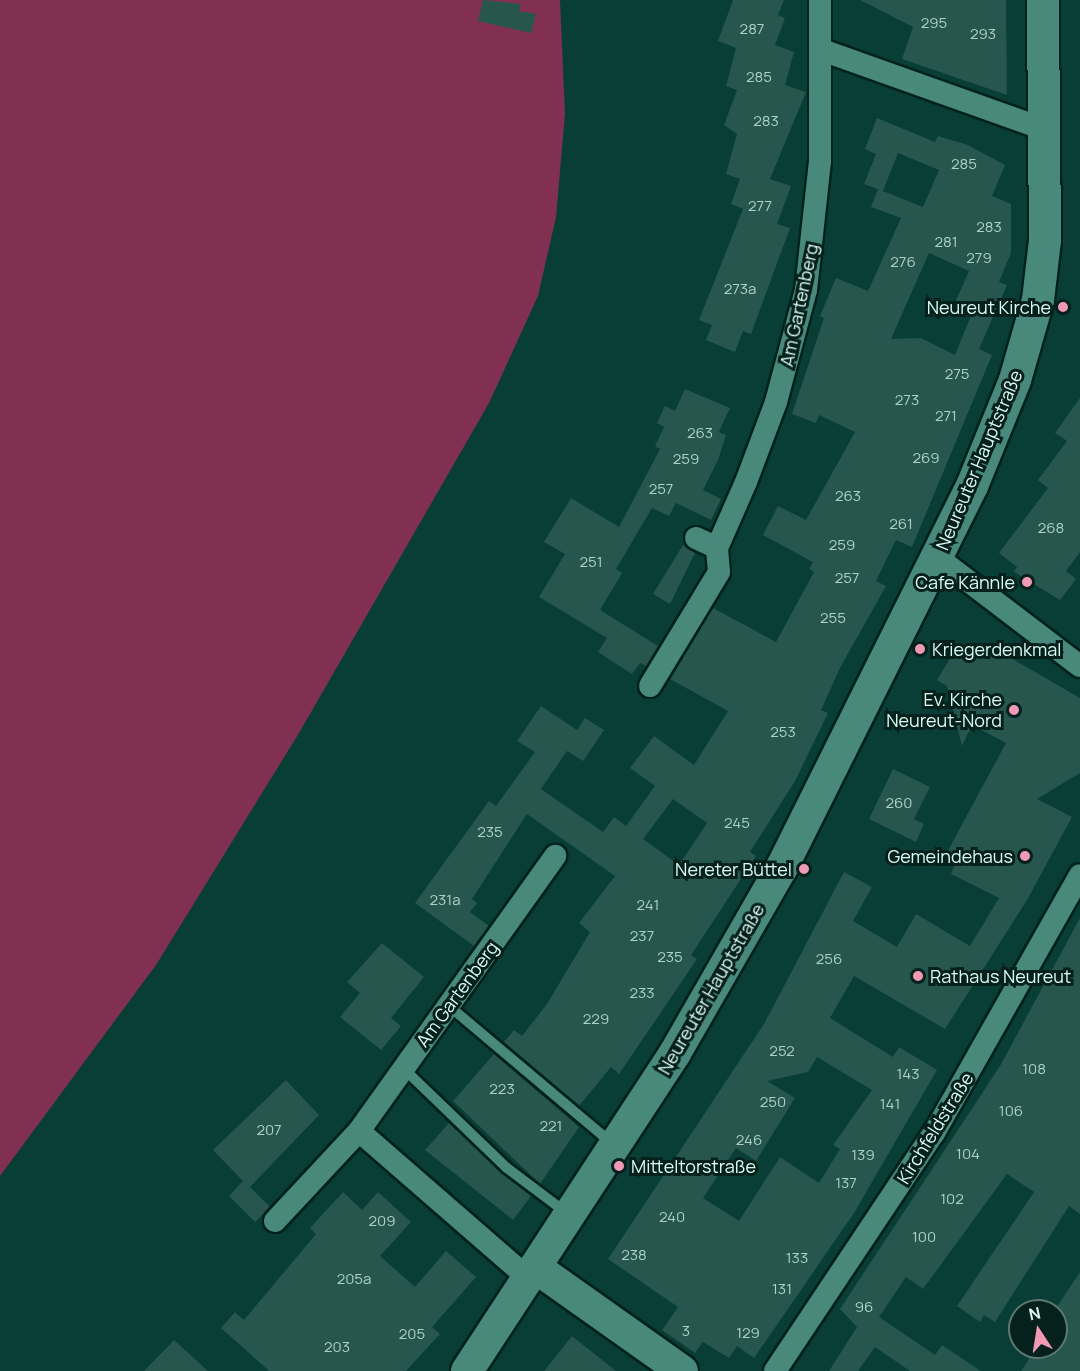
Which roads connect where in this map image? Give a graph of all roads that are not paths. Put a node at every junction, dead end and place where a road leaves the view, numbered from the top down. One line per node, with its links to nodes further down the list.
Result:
1 (820, 0): 3 (street, Am Gartenberg)
2 (1043, 0): 4 (street, Neureuter Hauptstraße)
3 (822, 50): 4 (street); 6 (street, Am Gartenberg)
4 (1044, 129): 7 (street, Neureuter Hauptstraße)
5 (696, 538): 6 (street)
6 (717, 548): 9 (street, Am Gartenberg)
7 (938, 558): 8 (street); 15 (street, Neureuter Hauptstraße)
8 (1080, 666)
9 (650, 686)
10 (555, 856): 12 (street, Am Gartenberg)
11 (1080, 875): 21 (street, Kirchfeldstraße)
12 (449, 1006): 13 (street, Am Gartenberg); 15 (lane)
13 (403, 1068): 14 (street, Am Gartenberg); 16 (lane)
14 (358, 1131): 17 (street, Am Gartenberg); 18 (street)
15 (615, 1146): 16 (street, Neureuter Hauptstraße)
16 (570, 1216): 18 (street, Neureuter Hauptstraße)
17 (275, 1221)
18 (532, 1272): 19 (street, Neureuter Hauptstraße); 20 (street)
19 (467, 1371)
20 (682, 1371)
21 (775, 1371)

